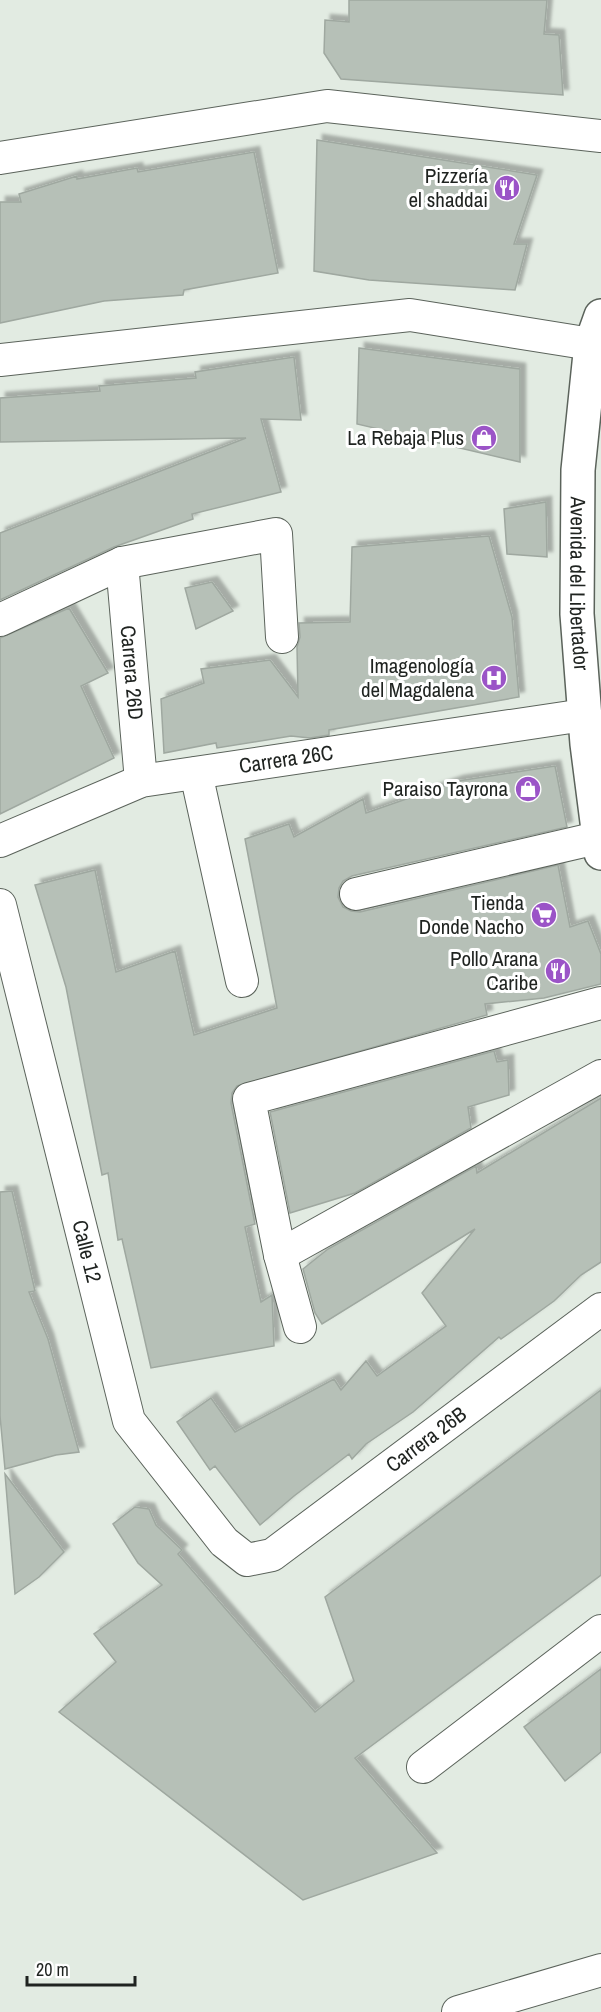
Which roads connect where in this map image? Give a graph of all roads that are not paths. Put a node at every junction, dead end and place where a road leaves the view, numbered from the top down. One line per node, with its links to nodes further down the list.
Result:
1 (601, 136): 2 (street)
2 (0, 158)
3 (596, 330): 4 (street); 8 (main road, Avenida del Libertador)
4 (0, 360)
5 (122, 563): 6 (street); 7 (street); 10 (street, Carrera 26D)
6 (0, 620)
7 (282, 637)
8 (584, 715): 9 (street, Carrera 26C); 12 (main road, Avenida del Libertador)
9 (196, 773): 10 (street, Carrera 26C); 15 (street)
10 (141, 781): 11 (street, Carrera 26C)
11 (0, 841)
12 (599, 846): 13 (street)
13 (356, 894)
14 (0, 905): 21 (street, Calle 12)
15 (242, 981)
16 (601, 1003): 18 (street)
17 (601, 1076): 18 (street)
18 (280, 1255): 20 (street)
19 (601, 1309): 21 (street, Carrera 26B)
20 (300, 1327)
21 (247, 1560)
22 (601, 1631): 23 (street)
23 (423, 1767)
24 (601, 1970): 25 (street)
25 (458, 2012)

